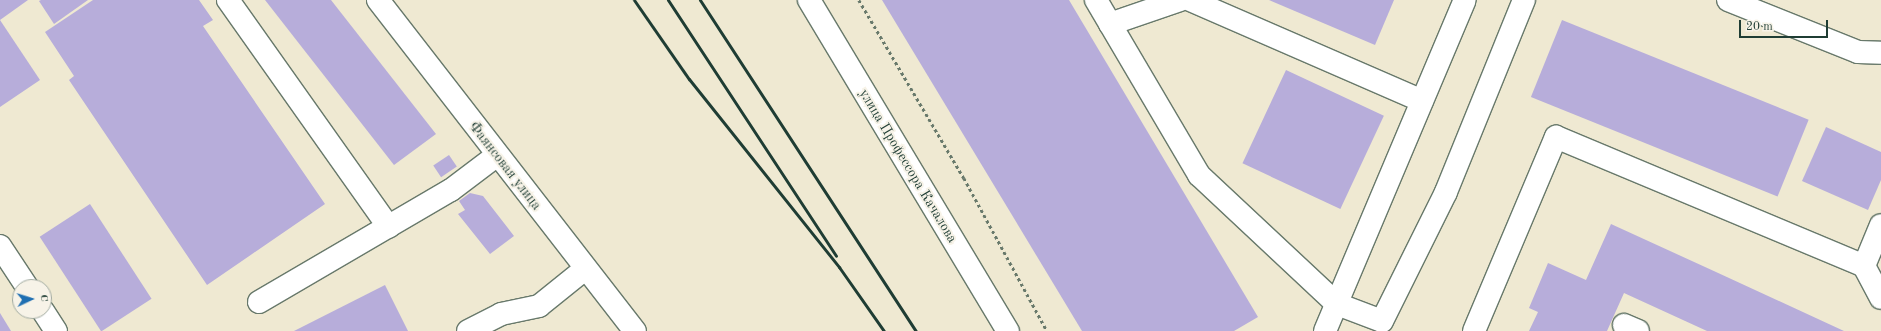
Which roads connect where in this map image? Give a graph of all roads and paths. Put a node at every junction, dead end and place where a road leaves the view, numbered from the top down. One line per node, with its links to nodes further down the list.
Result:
1 (228, 0): 16 (street)
2 (378, 0): 14 (street, Фаянсовая улица)
3 (809, 0): 28 (street, улица Профессора Качалова)
4 (859, 0): 29 (path)
5 (1096, 0): 11 (street)
6 (1180, 0): 11 (street)
7 (1190, 0): 13 (street)
8 (1465, 0): 13 (street)
9 (1524, 0): 23 (street)
10 (1728, 0): 12 (street)
11 (1110, 24): 23 (street)
12 (1881, 53)
13 (1422, 101): 23 (street)
14 (496, 156): 16 (street); 19 (street, Фаянсовая улица)
15 (1881, 225): 18 (street)
16 (388, 227): 22 (street)
17 (0, 246): 20 (street)
18 (1864, 266): 21 (street); 31 (street)
19 (585, 269): 26 (street); 27 (street, Фаянсовая улица)
20 (22, 279)
21 (1881, 298)
22 (259, 302)
23 (1337, 304): 30 (street)
24 (48, 319): 25 (street)
25 (56, 331)
26 (468, 331)
27 (635, 331)
28 (1008, 331)
29 (1047, 331)
30 (1325, 331)
31 (1474, 331)

